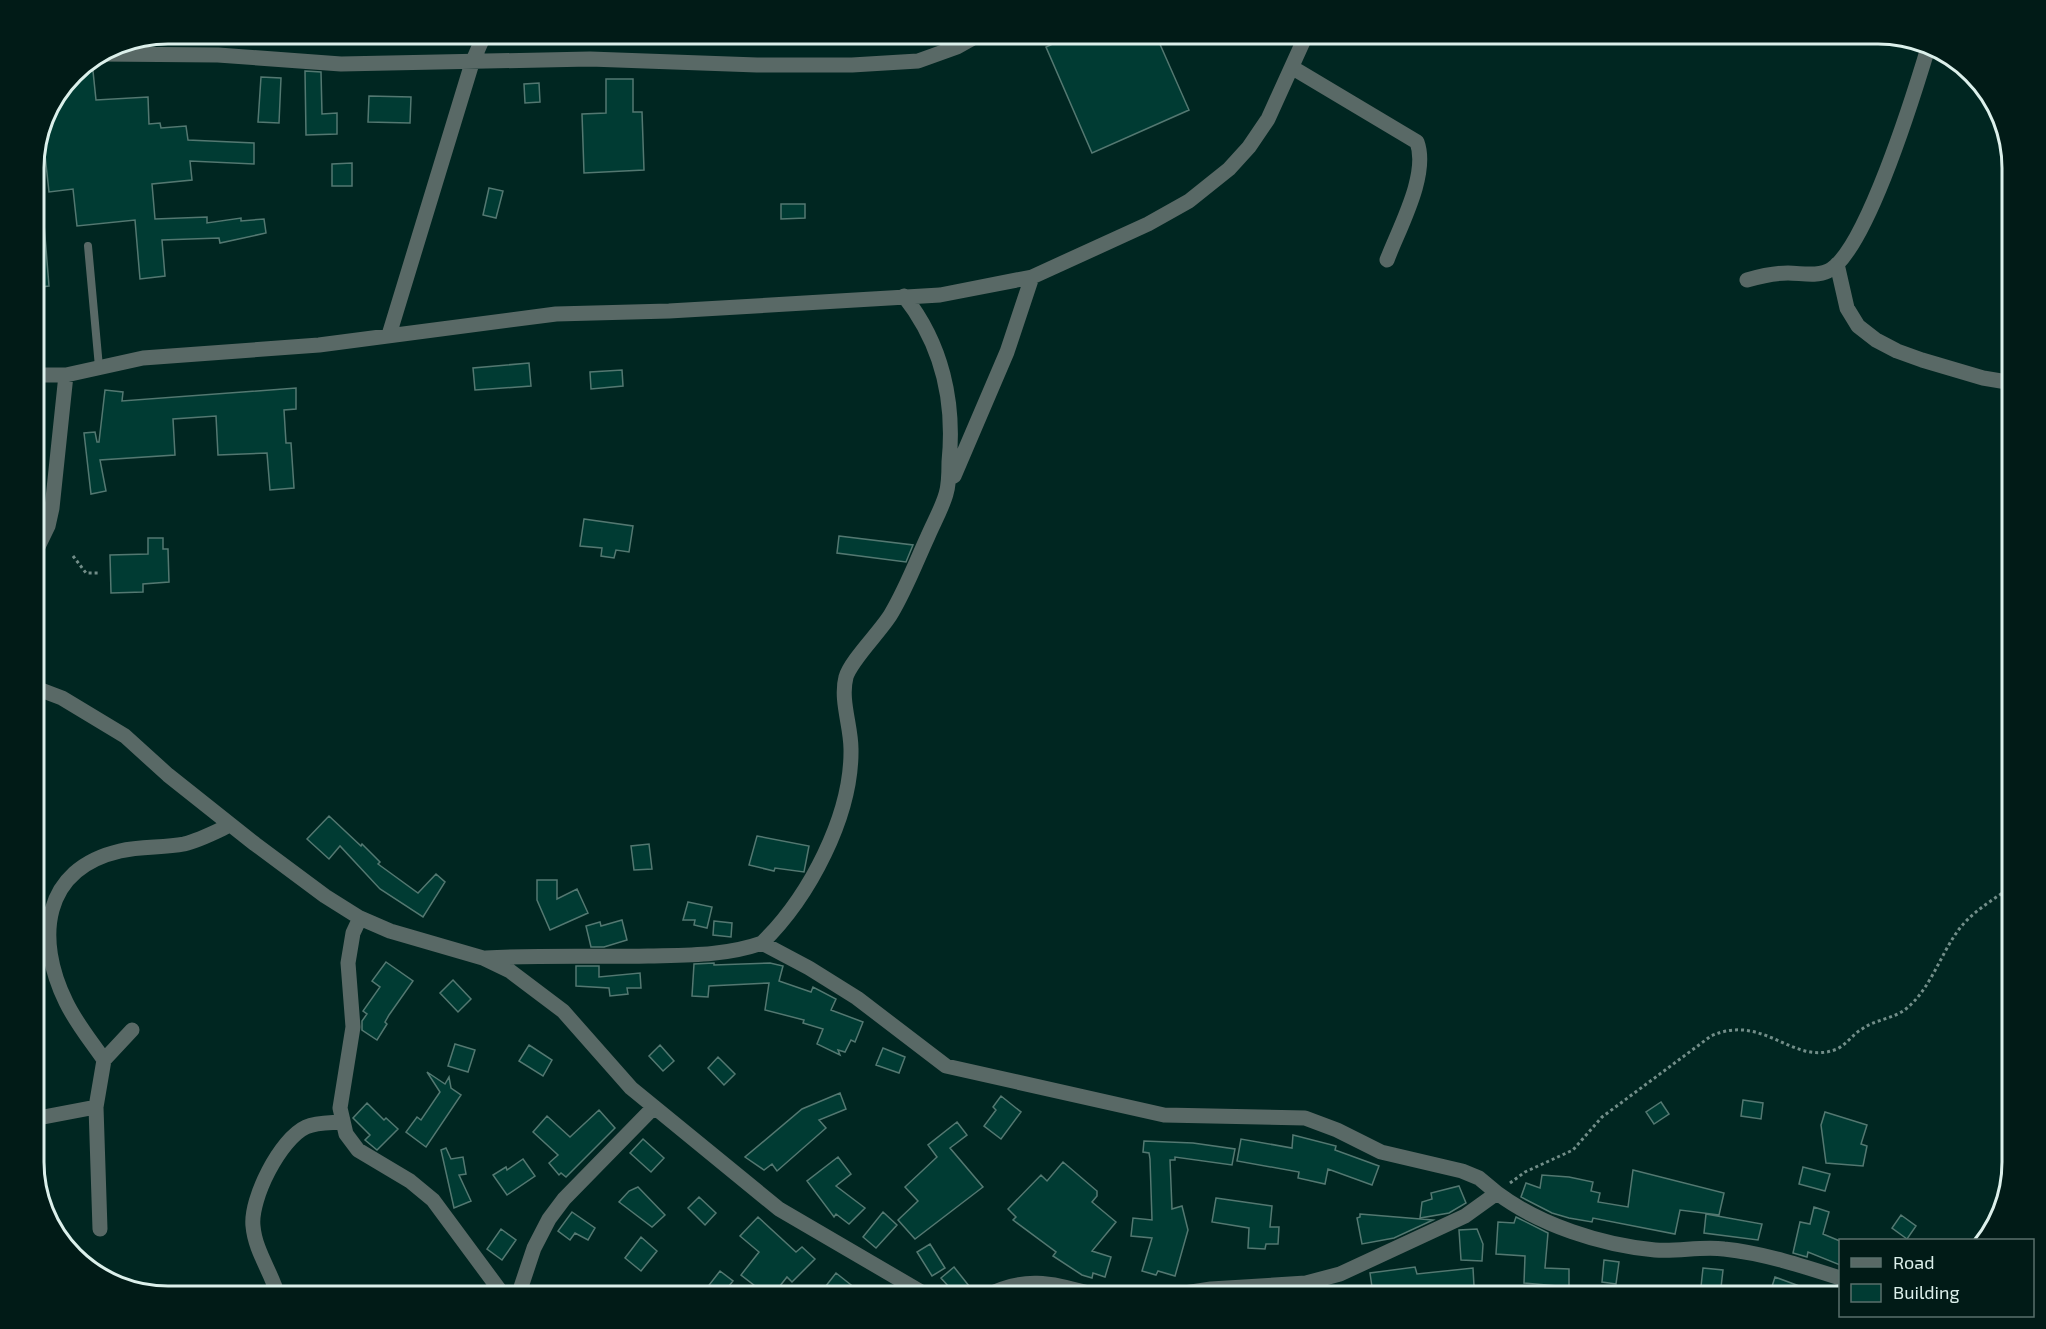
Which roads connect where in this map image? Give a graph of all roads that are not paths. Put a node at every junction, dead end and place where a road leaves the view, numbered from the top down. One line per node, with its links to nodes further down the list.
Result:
1 (480, 44): 6 (street)
2 (962, 44): 6 (street)
3 (1303, 44): 7 (street)
4 (1926, 53): 10 (street)
5 (117, 54): 6 (street)
6 (472, 63): 14 (street)
7 (1293, 68): 9 (street); 11 (street)
8 (88, 246): 15 (lane)
9 (1387, 260)
10 (1837, 264): 12 (street); 18 (street)
11 (1032, 278): 13 (street); 19 (street)
12 (1747, 280)
13 (904, 296): 14 (street); 19 (street)
14 (388, 335): 15 (street)
15 (99, 368): 17 (street)
16 (44, 375): 17 (street)
17 (66, 375): 20 (street)
18 (2002, 381)
19 (947, 493): 24 (street)
20 (44, 534)
21 (44, 691): 22 (street)
22 (230, 825): 23 (street); 27 (street)
23 (360, 918): 25 (street); 31 (street)
24 (762, 943): 25 (street); 32 (street)
25 (483, 958): 29 (street)
26 (132, 1030): 27 (street)
27 (104, 1060): 28 (street)
28 (96, 1107): 30 (street); 33 (street)
29 (654, 1107): 37 (street); 38 (street)
30 (44, 1117)
31 (342, 1122): 35 (street); 36 (street)
32 (1497, 1193): 34 (street); 41 (street)
33 (100, 1229)
34 (1839, 1278)
35 (274, 1286)
36 (497, 1286)
37 (521, 1286)
38 (908, 1286)
39 (1013, 1286): 40 (street)
40 (1063, 1286)
41 (1258, 1286)

